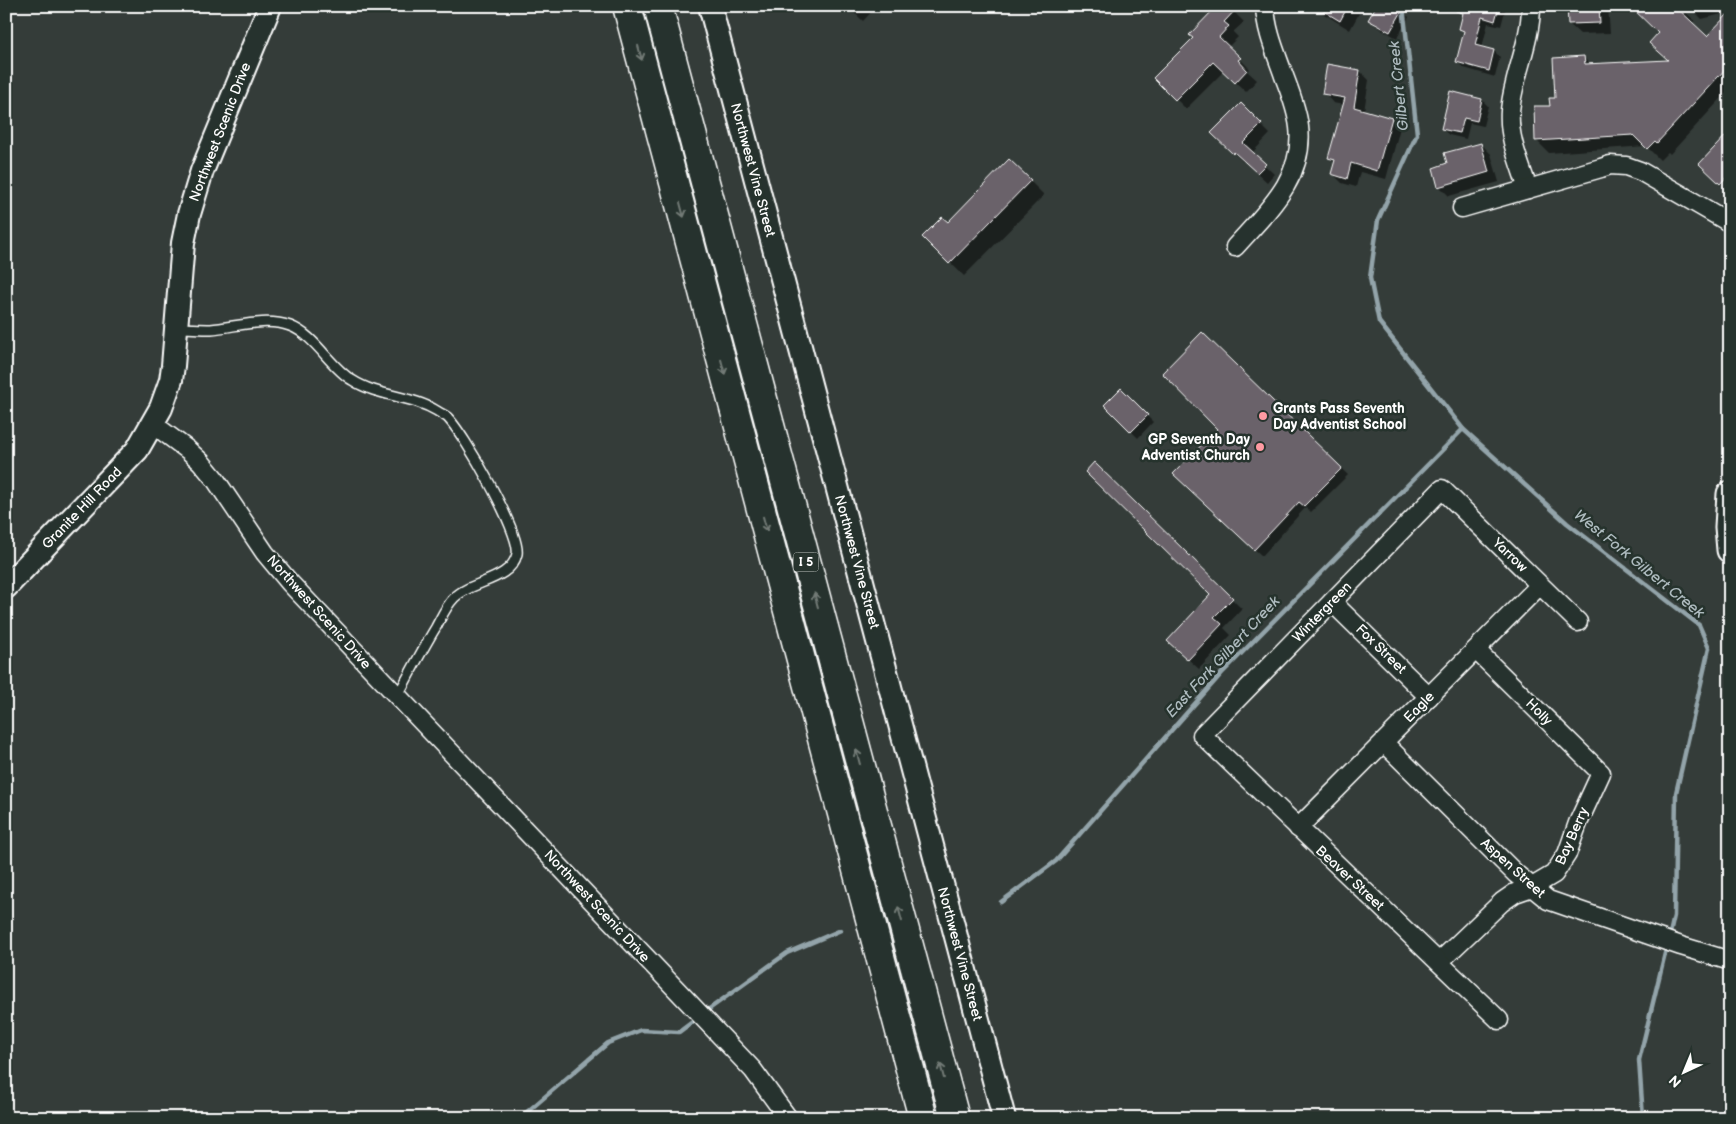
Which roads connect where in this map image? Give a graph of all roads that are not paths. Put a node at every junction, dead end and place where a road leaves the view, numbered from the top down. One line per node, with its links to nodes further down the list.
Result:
1 (270, 6): 11 (street, Northwest Scenic Drive)
2 (627, 6): 32 (highway, I 5, one-way to 32)
3 (658, 6): 33 (highway, I 5, one-way to 3)
4 (710, 6): 34 (street, Northwest Vine Street)
5 (1265, 6): 10 (street)
6 (1531, 6): 7 (street)
7 (1528, 189): 8 (street); 9 (street)
8 (1462, 208)
9 (1730, 223)
10 (1235, 247)
11 (176, 328): 12 (street, Northwest Scenic Drive); 21 (lane)
12 (153, 424): 17 (street, Granite Hill Road); 21 (street, Northwest Scenic Drive)
13 (1442, 489): 16 (street, Yarrow); 18 (street, Wintergreen)
14 (1730, 494): 15 (main road)
15 (1729, 535)
16 (1540, 585): 19 (street, Yarrow); 20 (street, Eagle)
17 (6, 587)
18 (1332, 602): 22 (street, Fox Street); 23 (street, Wintergreen)
19 (1578, 622)
20 (1476, 650): 22 (street, Eagle); 25 (street, Holly)
21 (397, 696): 31 (street, Northwest Scenic Drive)
22 (1429, 696): 24 (street, Eagle)
23 (1202, 735): 26 (street, Beaver Street)
24 (1384, 744): 26 (street, Eagle); 27 (street, Aspen Street)
25 (1601, 774): 27 (street, Bay Berry)
26 (1298, 828): 29 (street, Beaver Street)
27 (1532, 887): 28 (street, Aspen Street); 29 (street, Bay Berry)
28 (1730, 961)
29 (1439, 962): 30 (street, Beaver Street)
30 (1499, 1020)
31 (788, 1118)
32 (923, 1118)
33 (955, 1118)
34 (1004, 1118)

